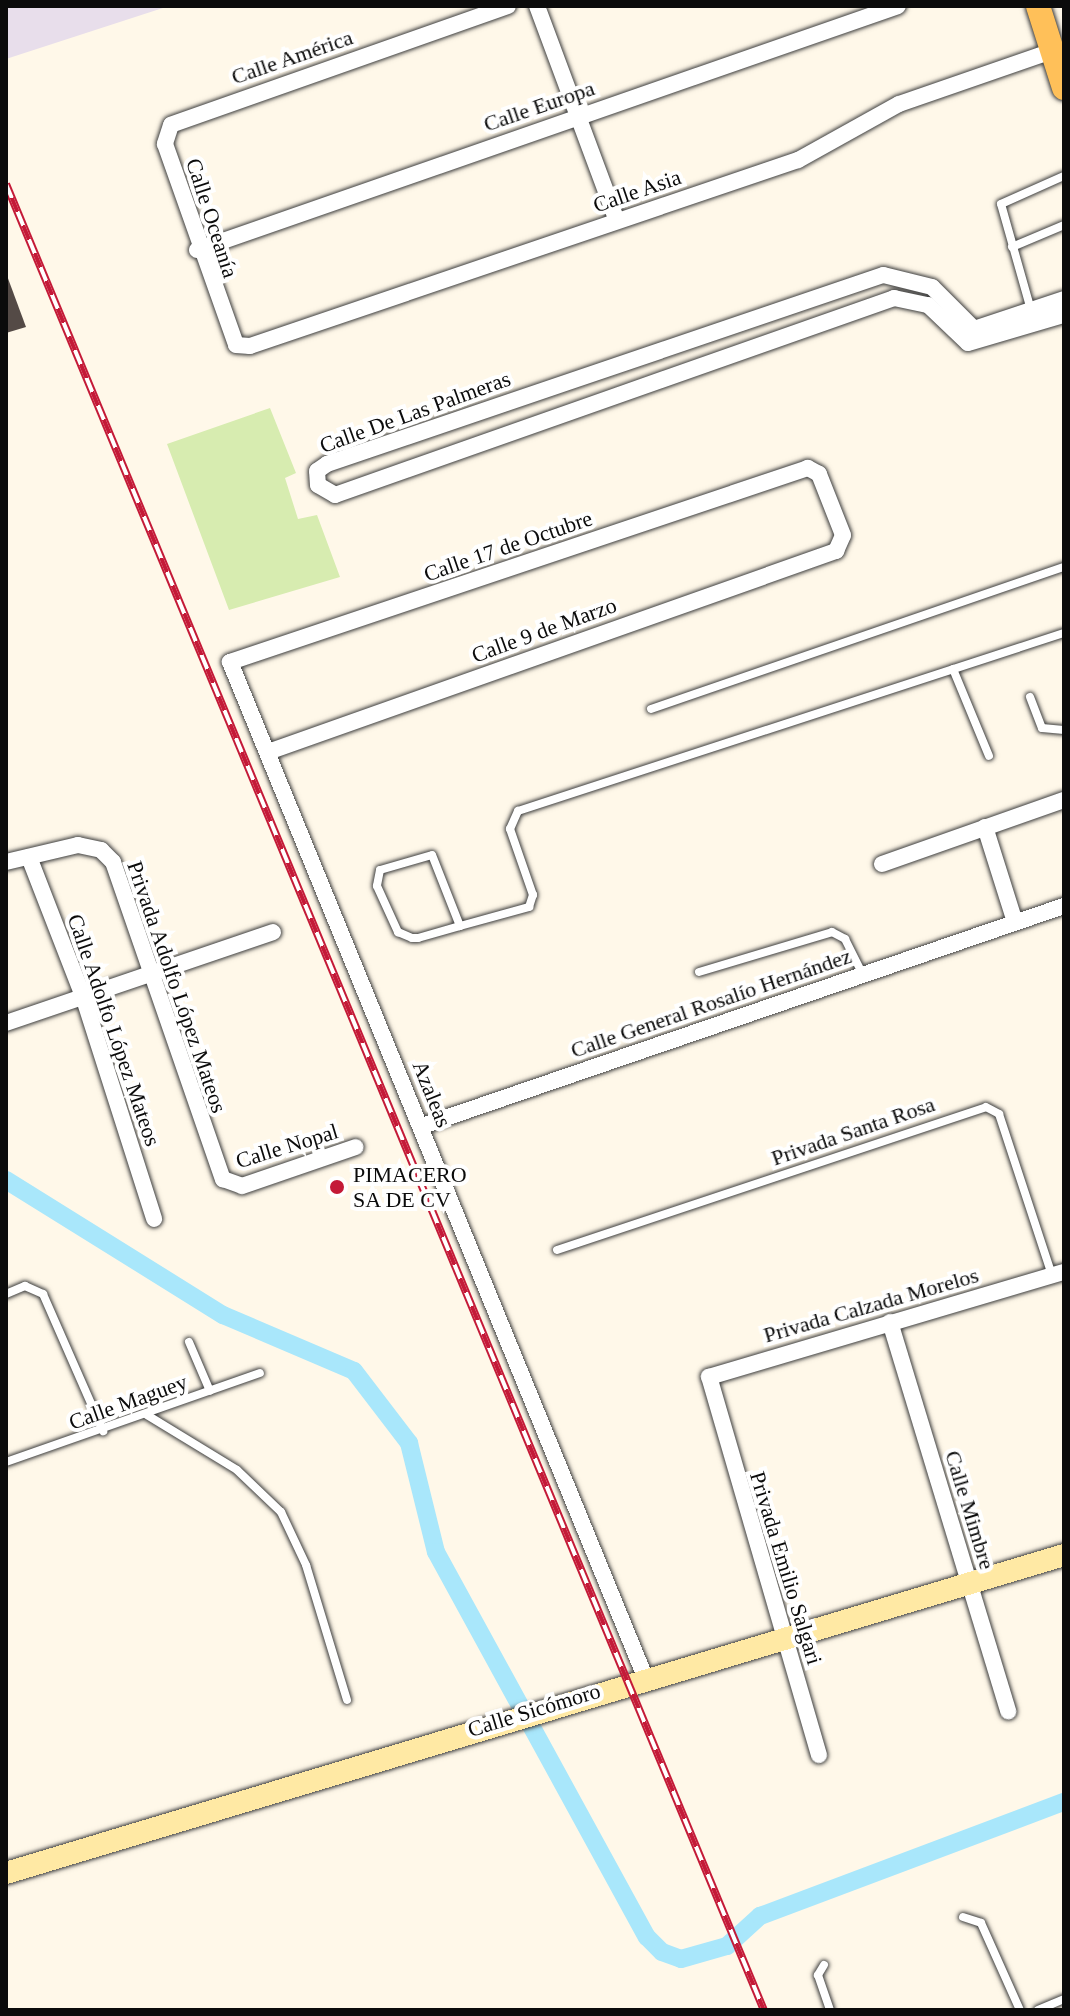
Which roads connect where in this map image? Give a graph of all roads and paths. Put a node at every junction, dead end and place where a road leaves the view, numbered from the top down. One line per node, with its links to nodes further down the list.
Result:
1 (508, 6): 8 (street, Calle América)
2 (537, 6): 7 (street)
3 (898, 6): 7 (street, Calle Europa)
4 (1038, 6): 5 (main road)
5 (1052, 51): 6 (main road); 10 (street, Calle Asia)
6 (1064, 88)
7 (576, 116): 10 (street); 13 (street, Calle Europa)
8 (182, 118): 13 (street, Calle Oceanía)
9 (1064, 176): 12 (lane)
10 (617, 221): 19 (street, Calle Asia)
11 (1064, 225): 12 (lane)
12 (1012, 247): 17 (lane)
13 (197, 250): 19 (street, Calle Oceanía)
14 (918, 281): 15 (street); 17 (street); 20 (street, Calle De Las Palmeras)
15 (918, 299): 18 (street); 21 (street, Calle De Las Palmeras)
16 (1064, 299): 17 (street)
17 (1032, 311)
18 (1064, 315)
19 (231, 338)
20 (591, 374): 21 (street); 21 (street, Calle De Las Palmeras)
21 (601, 399)
22 (799, 471): 25 (street, Calle 17 de Octubre); 30 (street, Calle 9 de Marzo)
23 (1064, 567): 28 (lane)
24 (1062, 635): 26 (lane)
25 (230, 662): 30 (street, Azaleas)
26 (953, 669): 31 (lane); 39 (lane)
27 (1030, 697): 29 (lane)
28 (651, 709)
29 (1064, 730)
30 (268, 752): 46 (street, Azaleas)
31 (989, 756)
32 (1064, 800): 33 (street)
33 (985, 827): 36 (street); 38 (street)
34 (29, 857): 35 (street, Privada Adolfo López Mateos); 43 (street, Privada Adolfo López Mateos); 44 (street, Calle Adolfo López Mateos)
35 (6, 862)
36 (882, 864)
37 (1064, 906): 38 (street, Calle General Rosalío Hernández)
38 (1015, 922): 42 (street, Calle General Rosalío Hernández)
39 (460, 926): 39 (lane)
40 (273, 932): 43 (street)
41 (699, 972): 42 (lane)
42 (863, 975): 46 (street, Calle General Rosalío Hernández)
43 (150, 978): 44 (street); 48 (street, Privada Adolfo López Mateos)
44 (83, 996): 45 (street); 49 (street, Calle Adolfo López Mateos)
45 (6, 1023)
46 (422, 1126): 64 (street, Azaleas)
47 (356, 1147): 48 (street, Calle Nopal)
48 (230, 1185)
49 (154, 1219)
50 (557, 1250): 51 (lane, Privada Santa Rosa)
51 (1058, 1273): 53 (street, Privada Calzada Morelos)
52 (8, 1294): 59 (lane)
53 (890, 1322): 57 (street, Privada Calzada Morelos); 62 (street, Calle Mimbre)
54 (189, 1342): 56 (lane)
55 (260, 1373): 56 (lane, Calle Maguey)
56 (210, 1391): 58 (lane, Calle Maguey)
57 (709, 1395): 63 (street, Privada Emilio Salgari)
58 (147, 1415): 59 (lane, Calle Maguey); 65 (lane)
59 (103, 1431): 60 (lane, Calle Maguey)
60 (6, 1462)
61 (1064, 1555): 62 (street, Calle Sicómoro)
62 (970, 1584): 63 (street, Calle Sicómoro); 66 (street, Calle Mimbre)
63 (785, 1639): 64 (street, Calle Sicómoro); 67 (street, Privada Emilio Salgari)
64 (645, 1677): 68 (street, Calle Sicómoro)
65 (347, 1700)
66 (1008, 1711)
67 (819, 1755)
68 (6, 1873)
69 (963, 1917): 73 (lane)
70 (824, 1965): 72 (lane)
71 (1064, 1999): 74 (lane)
72 (830, 2010)
73 (1020, 2010)
74 (1038, 2010)

